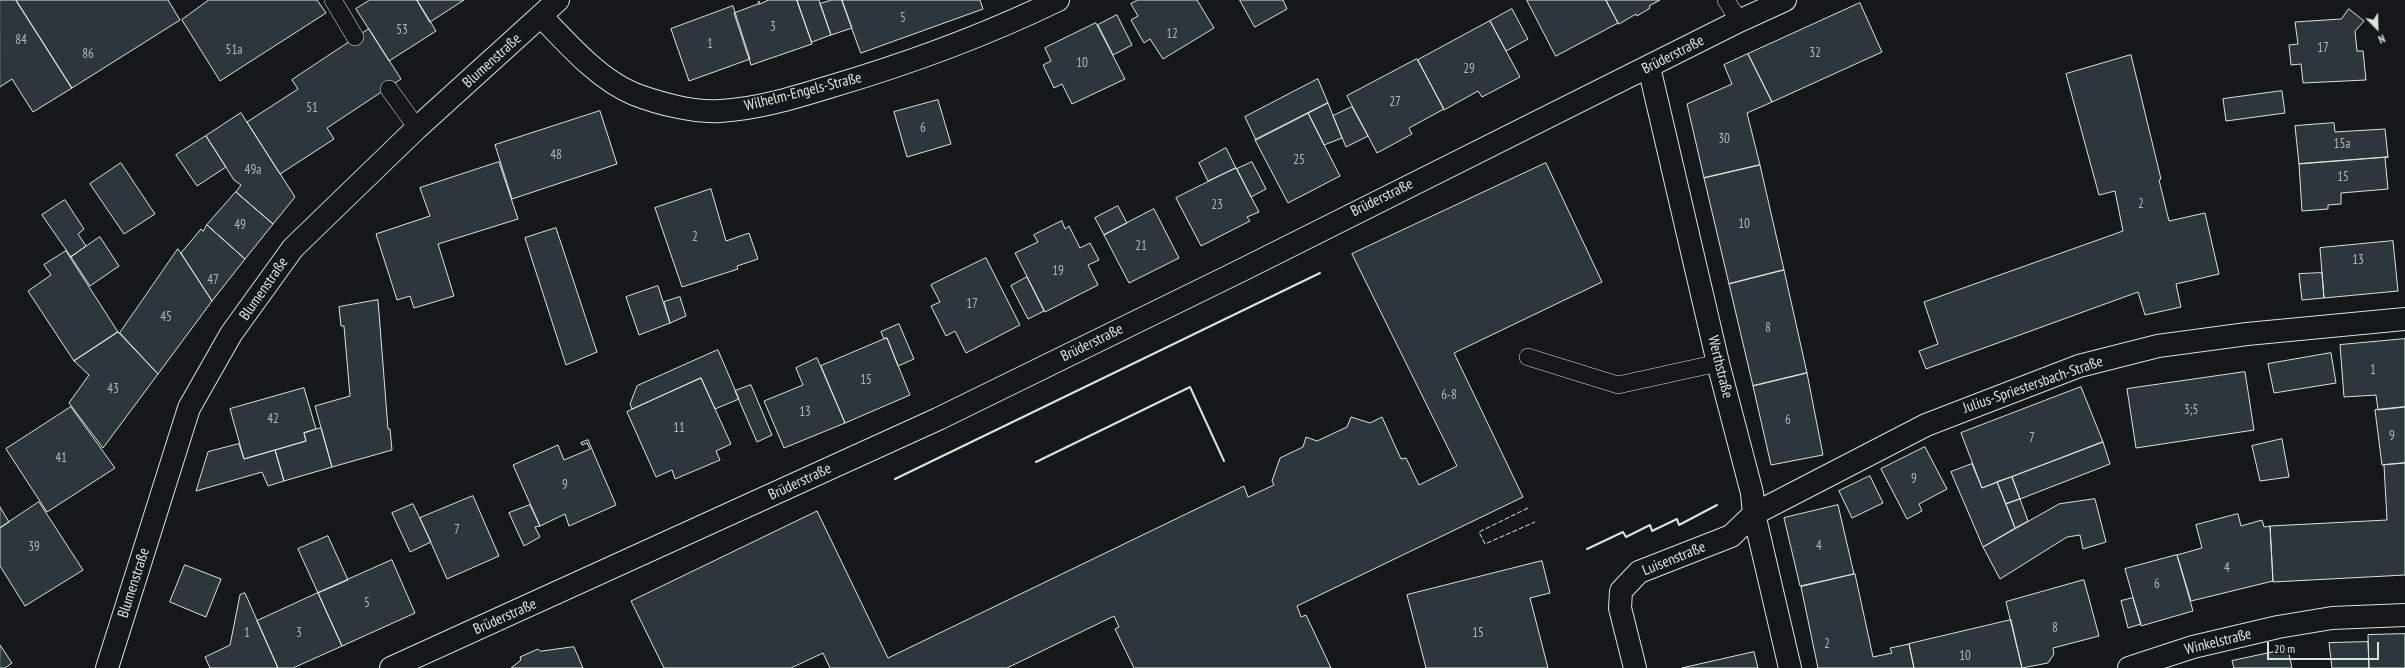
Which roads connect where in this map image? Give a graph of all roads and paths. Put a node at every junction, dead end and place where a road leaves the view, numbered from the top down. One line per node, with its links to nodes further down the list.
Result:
1 (333, 0): 8 (lane)
2 (558, 0): 6 (street, Blumenstraße)
3 (1058, 0): 6 (street, Wilhelm-Engels-Straße)
4 (1726, 0): 7 (lane)
5 (1785, 0): 7 (street, Brüderstraße)
6 (541, 16): 11 (street, Blumenstraße)
7 (1739, 21): 9 (street, Brüderstraße)
8 (355, 37)
9 (1650, 67): 14 (street, Werthstraße); 18 (street, Brüderstraße)
10 (389, 89): 11 (lane)
11 (417, 128): 17 (street, Blumenstraße)
12 (2405, 319): 15 (street, Julius-Spriestersbach-Straße)
13 (1528, 357): 14 (lane)
14 (1718, 363): 15 (street, Werthstraße)
15 (1754, 514): 19 (street, Luisenstraße); 20 (street, Werthstraße)
16 (2405, 615): 21 (street, Winkelstraße)
17 (107, 668)
18 (391, 668)
19 (1635, 668)
20 (1790, 668)
21 (2129, 668)

